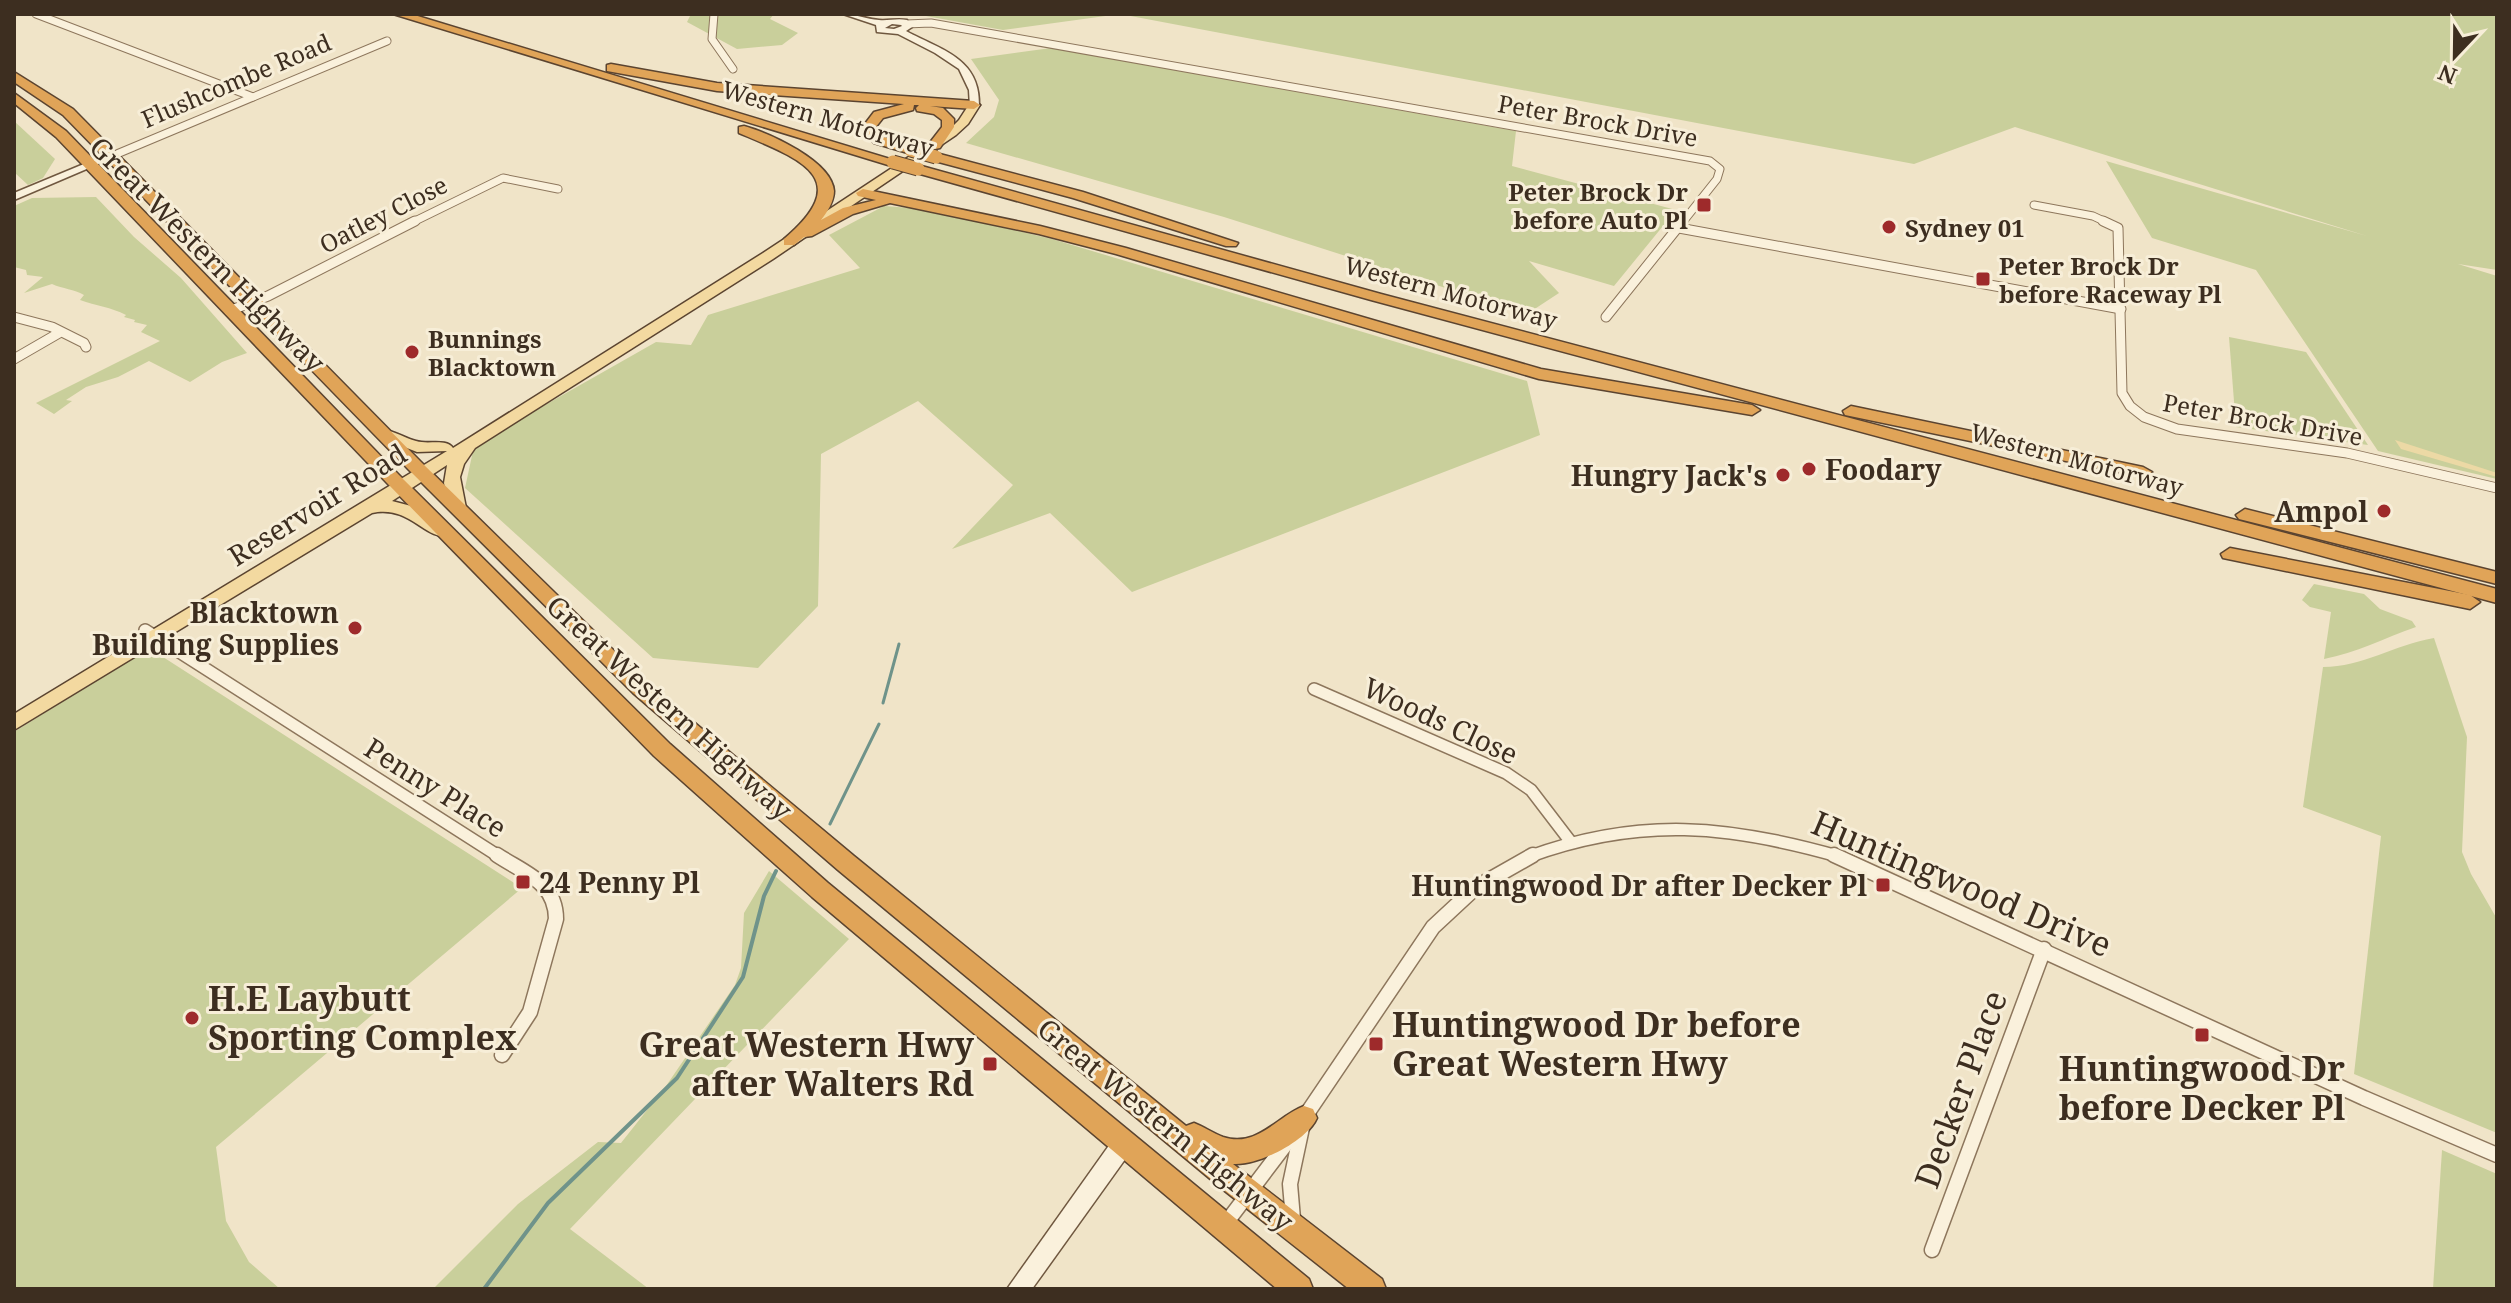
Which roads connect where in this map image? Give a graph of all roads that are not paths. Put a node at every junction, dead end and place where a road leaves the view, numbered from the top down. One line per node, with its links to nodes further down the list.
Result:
1 (36, 14): 12 (street)
2 (399, 14): 8 (highway, Western Motorway)
3 (420, 14): 8 (highway, Western Motorway)
4 (714, 14): 9 (street)
5 (848, 14): 6 (street)
6 (903, 28): 13 (street); 27 (street, Peter Brock Drive)
7 (387, 41): 12 (street, Flushcombe Road)
8 (581, 67): 13 (highway); 16 (highway, Western Motorway); 28 (highway)
9 (733, 69)
10 (14, 76): 15 (highway, Great Western Highway)
11 (14, 97): 18 (highway, Great Western Highway)
12 (253, 97): 15 (street, Flushcombe Road)
13 (974, 102): 14 (highway); 17 (main road, Reservoir Road)
14 (902, 108): 16 (highway); 17 (highway)
15 (112, 156): 18 (street, Flushcombe Road); 29 (highway, Great Western Highway)
16 (902, 156): 17 (highway, Western Motorway, bridge); 17 (highway, bridge)
17 (928, 159): 22 (main road, Reservoir Road); 24 (highway, Western Motorway); 39 (highway, Western Motorway)
18 (89, 165): 19 (street, Flushcombe Road); 20 (highway, Great Western Highway)
19 (57, 179): 20 (street); 23 (street, Flushcombe Road)
20 (103, 180): 31 (highway, Great Western Highway)
21 (558, 189): 29 (street, Oatley Close)
22 (863, 193): 25 (highway); 28 (main road, Reservoir Road)
23 (14, 197)
24 (1017, 197): 34 (highway); 45 (highway, Western Motorway)
25 (917, 204): 28 (highway); 45 (highway)
26 (2034, 205): 30 (street, Peter Brock Drive)
27 (1679, 228): 30 (street); 33 (street)
28 (789, 242): 35 (main road, Reservoir Road)
29 (254, 302): 31 (street, Oatley Close); 40 (highway, Great Western Highway)
30 (2121, 309): 47 (street, Peter Brock Drive)
31 (229, 311): 46 (highway, Great Western Highway)
32 (14, 317): 36 (street)
33 (1606, 317)
34 (1399, 319)
35 (648, 330): 41 (main road, Reservoir Road); 42 (main road, Reservoir Road)
36 (59, 333): 37 (street); 38 (street)
37 (86, 347)
38 (14, 359)
39 (1823, 406): 44 (highway); 52 (highway, Western Motorway)
40 (384, 434): 42 (main road); 43 (highway, Great Western Highway)
41 (477, 438): 43 (main road, Reservoir Road); 48 (main road)
42 (446, 447): 43 (main road, Reservoir Road)
43 (418, 469): 46 (main road, Reservoir Road); 48 (highway, Great Western Highway)
44 (2143, 472)
45 (2060, 479): 53 (highway, Western Motorway)
46 (396, 483): 49 (main road, Reservoir Road); 50 (highway, Great Western Highway); 55 (main road, Reservoir Road)
47 (2497, 488)
48 (458, 508): 61 (highway, Great Western Highway)
49 (366, 509): 50 (main road); 55 (main road, Reservoir Road)
50 (454, 540): 64 (highway, Great Western Highway)
51 (2230, 554): 54 (highway)
52 (2497, 578)
53 (2497, 596)
54 (2497, 609)
55 (150, 633): 57 (main road, Reservoir Road); 58 (main road, Reservoir Road); 62 (street, Penny Place)
56 (1314, 689): 59 (street, Woods Close)
57 (14, 710)
58 (14, 723)
59 (1570, 841): 60 (street, Huntingwood Drive); 63 (street, Huntingwood Drive)
60 (2044, 949): 65 (street, Huntingwood Drive); 69 (street, Decker Place)
61 (987, 978): 63 (highway); 66 (highway, Great Western Highway)
62 (502, 1055)
63 (1304, 1118): 66 (street, Huntingwood Drive); 68 (street, Huntingwood Drive)
64 (1123, 1144): 67 (highway, Great Western Highway); 70 (street)
65 (2497, 1155)
66 (1250, 1194): 67 (street, Huntingwood Drive); 68 (highway, Great Western Highway)
67 (1223, 1227): 71 (highway, Great Western Highway)
68 (1299, 1233): 72 (highway, Great Western Highway)
69 (1932, 1250)
70 (1018, 1289)
71 (1299, 1289)
72 (1372, 1289)

